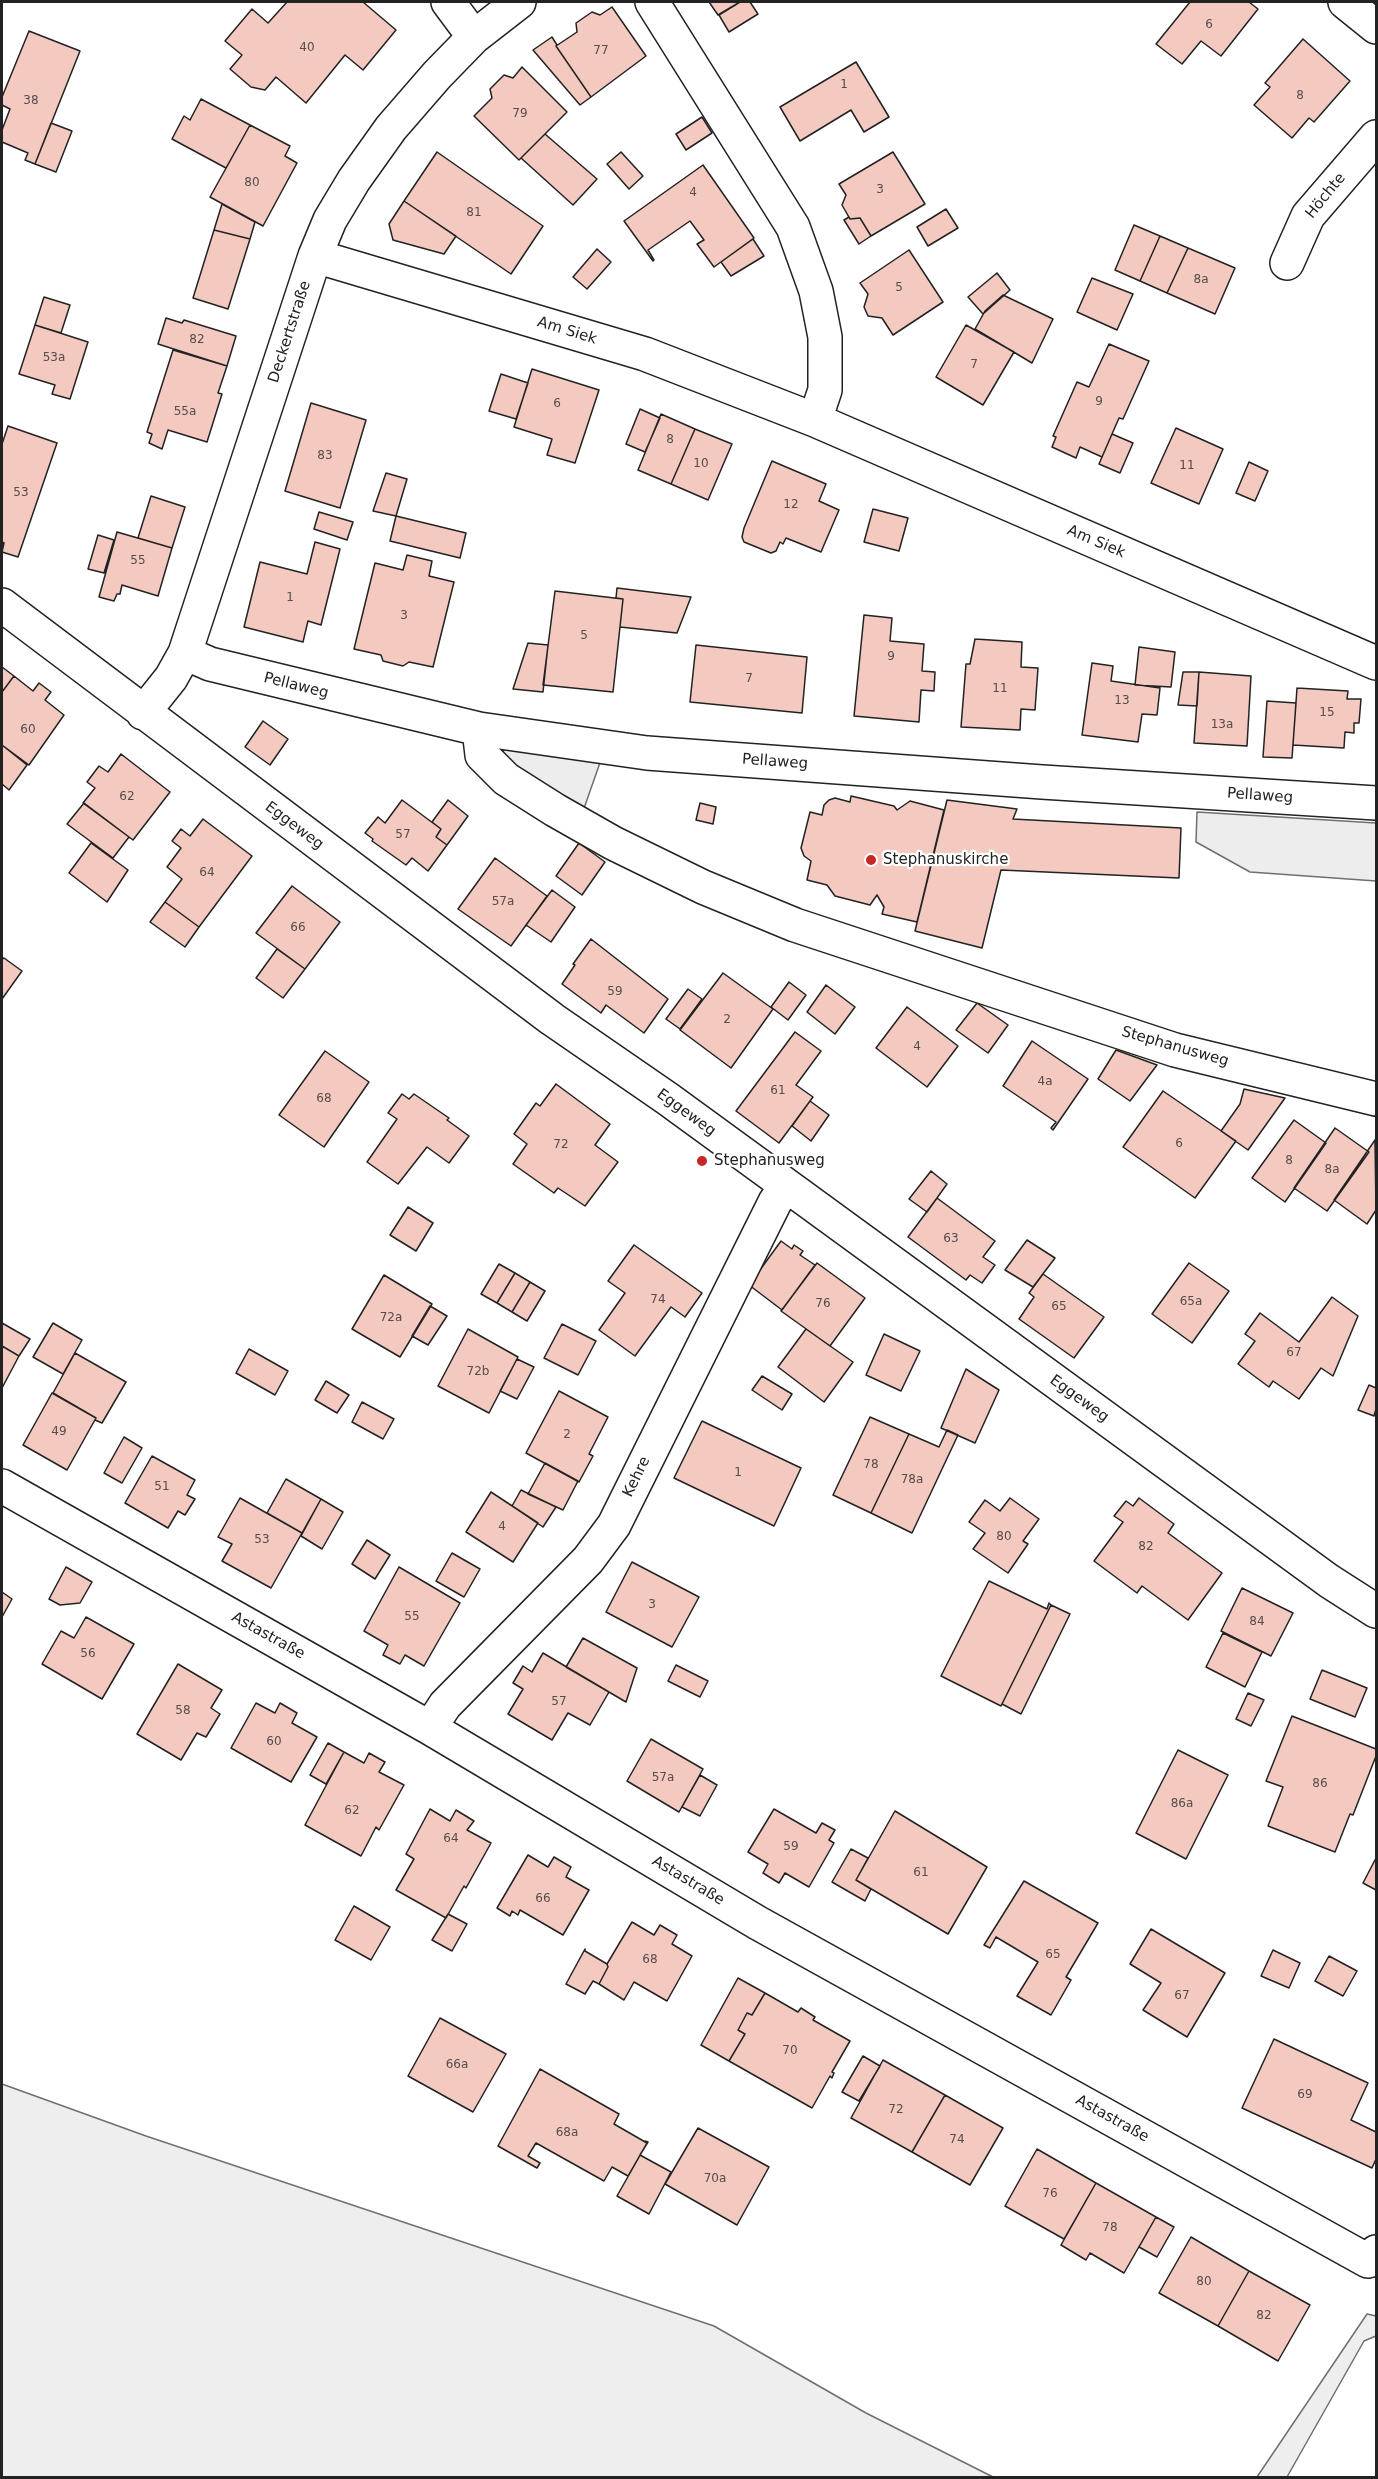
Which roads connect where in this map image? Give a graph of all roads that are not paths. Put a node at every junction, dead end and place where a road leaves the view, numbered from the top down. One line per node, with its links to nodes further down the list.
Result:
1 (448, 2): 6 (street)
2 (519, 2): 6 (street, Deckertstraße)
3 (652, 2): 10 (street)
4 (1346, 2): 5 (street)
5 (1377, 27)
6 (474, 37): 8 (street, Deckertstraße)
7 (1377, 137): 9 (street, Höchte)
8 (315, 256): 10 (street, Am Siek); 12 (street, Deckertstraße)
9 (1287, 263)
10 (815, 420): 13 (street, Am Siek)
11 (2, 605): 14 (street, Eggeweg)
12 (185, 653): 14 (street, Deckertstraße); 15 (street, Pellaweg)
13 (1377, 663)
14 (143, 713): 18 (street, Eggeweg)
15 (480, 729): 16 (street, Pellaweg); 17 (street, Stephanusweg)
16 (1377, 803)
17 (1377, 1099)
18 (786, 1186): 20 (street, Eggeweg); 21 (street, Kehre)
19 (2, 1486): 21 (street, Astastraße)
20 (1377, 1611)
21 (430, 1728): 22 (street, Astastraße)
22 (1377, 2252)

